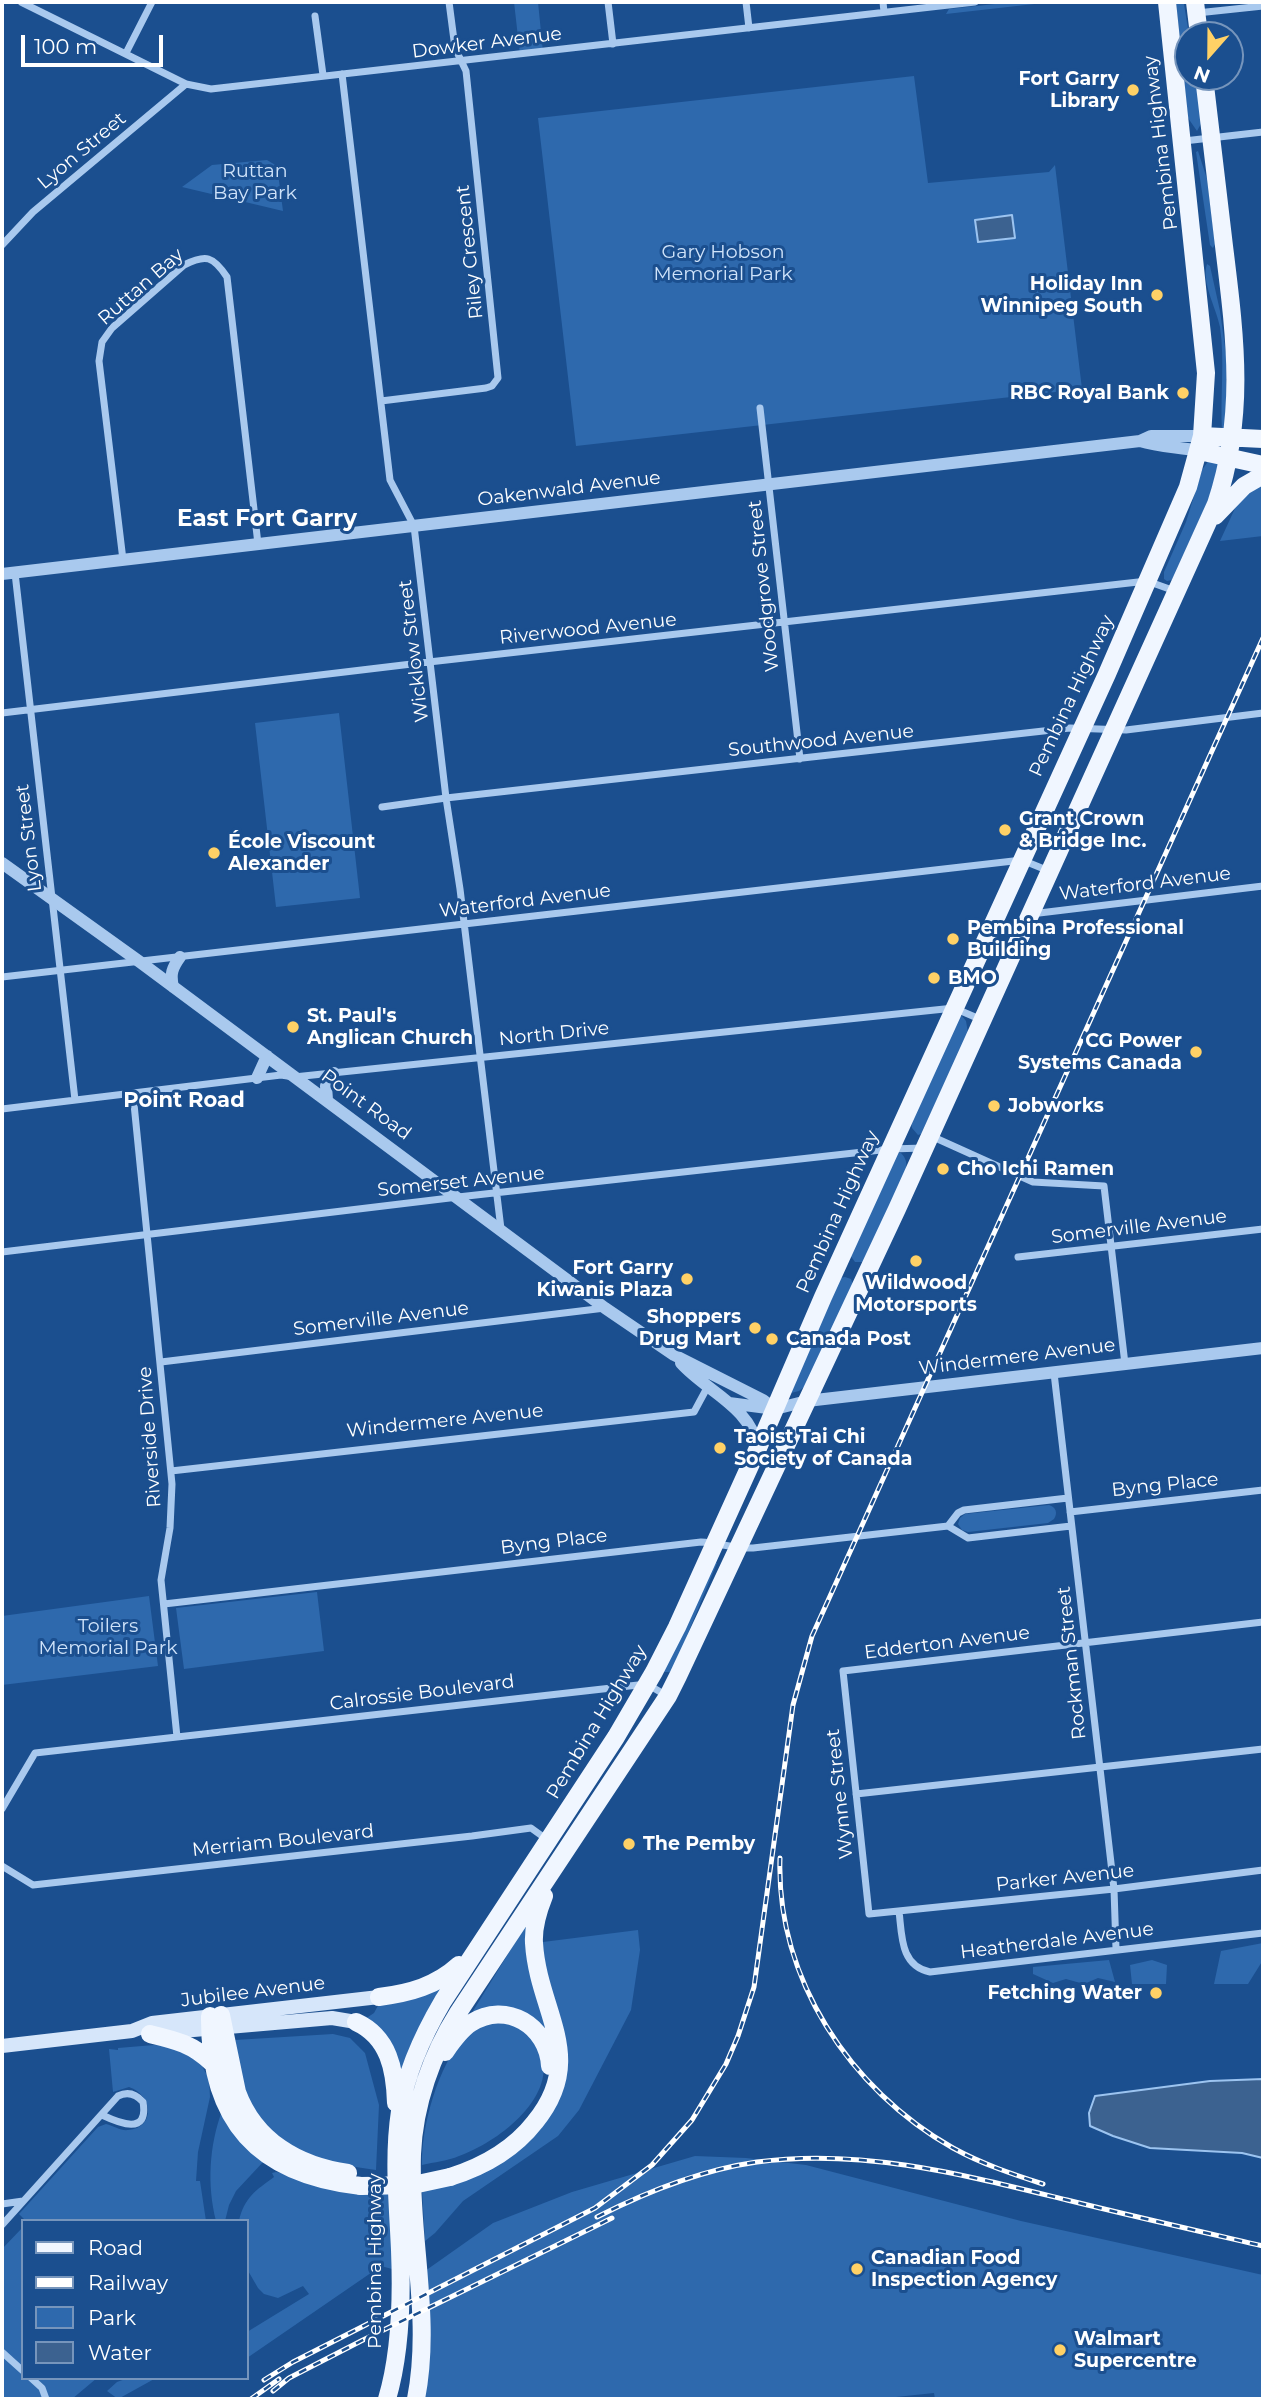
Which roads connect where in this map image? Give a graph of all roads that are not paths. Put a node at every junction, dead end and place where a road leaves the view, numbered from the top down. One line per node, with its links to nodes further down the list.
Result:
1 (21, 2): 15 (street, Dowker Avenue)
2 (152, 2): 15 (street)
3 (449, 2): 16 (street, Riley Crescent)
4 (608, 2): 14 (street)
5 (746, 2): 13 (street)
6 (883, 2): 11 (street)
7 (975, 2): 11 (street, Dowker Avenue)
8 (1167, 2): 23 (main road, Pembina Highway)
9 (1263, 6): 10 (street)
10 (1196, 7)
11 (884, 12): 13 (street, Dowker Avenue)
12 (315, 16): 18 (street)
13 (749, 28): 14 (street, Dowker Avenue)
14 (613, 44): 16 (street, Dowker Avenue)
15 (126, 53): 19 (street, Dowker Avenue)
16 (461, 62): 17 (street, Dowker Avenue); 26 (street, Riley Crescent)
17 (342, 74): 18 (street, Dowker Avenue); 26 (street, Wicklow Street)
18 (323, 75): 19 (street, Dowker Avenue)
19 (186, 84): 24 (street, Lyon Street)
20 (1206, 91): 22 (main road, Pembina Highway)
21 (1263, 132): 22 (street)
22 (1211, 138): 23 (street); 25 (main road, Pembina Highway)
23 (1182, 141): 30 (main road, Pembina Highway)
24 (2, 245)
25 (1237, 393): 28 (main road, Pembina Highway); 29 (main road)
26 (381, 401): 36 (street, Wicklow Street)
27 (760, 408): 34 (street, Woodgrove Street)
28 (1232, 437): 29 (main road); 30 (main road); 31 (main road, Pembina Highway)
29 (1263, 437)
30 (1200, 443): 31 (main road); 34 (street, Oakenwald Avenue); 40 (main road, Pembina Highway)
31 (1229, 457): 32 (main road); 35 (main road, Pembina Highway)
32 (1263, 466)
33 (1263, 475): 35 (main road)
34 (769, 485): 36 (street, Oakenwald Avenue); 42 (street, Woodgrove Street)
35 (1208, 523): 41 (main road, Pembina Highway)
36 (414, 526): 37 (street, Oakenwald Avenue); 43 (street, Wicklow Street)
37 (258, 544): 38 (street, Oakenwald Avenue); 38 (street, Ruttan Bay)
38 (123, 560): 39 (street, Oakenwald Avenue)
39 (8, 573): 44 (street, Lyon Street)
40 (1147, 581): 41 (street, Riverwood Avenue); 42 (street, Riverwood Avenue); 47 (main road, Pembina Highway)
41 (1176, 592): 48 (main road, Pembina Highway)
42 (784, 623): 43 (street, Riverwood Avenue); 49 (street, Woodgrove Street)
43 (431, 663): 44 (street, Riverwood Avenue); 50 (street, Wicklow Street)
44 (31, 710): 45 (street, Riverwood Avenue); 56 (street, Lyon Street)
45 (2, 713)
46 (1263, 713): 48 (street, Southwood Avenue)
47 (1081, 727): 48 (street, Southwood Avenue); 49 (street, Southwood Avenue); 52 (main road, Pembina Highway)
48 (1114, 731): 54 (main road, Pembina Highway)
49 (800, 759): 50 (street, Southwood Avenue)
50 (446, 798): 51 (street, Southwood Avenue); 58 (street, Wicklow Street)
51 (382, 807)
52 (1022, 860): 54 (street, Waterford Avenue); 58 (street, Waterford Avenue); 64 (main road, Pembina Highway)
53 (2, 863): 56 (street, Point Road)
54 (1050, 871): 57 (main road, Pembina Highway)
55 (1263, 886): 57 (street, Waterford Avenue)
56 (53, 900): 60 (street, Point Road); 61 (street, Lyon Street)
57 (1031, 914): 65 (main road, Pembina Highway)
58 (464, 924): 59 (street, Waterford Avenue); 67 (street, Wicklow Street)
59 (180, 957): 60 (street, Waterford Avenue); 63 (street)
60 (140, 962): 61 (street, Waterford Avenue); 63 (street, Point Road)
61 (60, 970): 62 (street, Waterford Avenue); 72 (street, Lyon Street)
62 (2, 977)
63 (173, 987): 66 (street, Point Road)
64 (954, 1008): 65 (street, North Drive); 67 (street, North Drive); 76 (main road, Pembina Highway)
65 (982, 1020): 75 (main road, Pembina Highway)
66 (267, 1056): 69 (street, Point Road); 70 (street)
67 (481, 1057): 68 (street, North Drive); 77 (street, Wicklow Street)
68 (334, 1073): 69 (street, North Drive); 73 (street)
69 (294, 1077): 70 (street, North Drive); 73 (street, Point Road)
70 (257, 1078): 71 (street, North Drive)
71 (133, 1094): 72 (street, North Drive); 81 (street, Riverside Drive)
72 (75, 1100): 74 (street, North Drive)
73 (327, 1100): 78 (street, Point Road)
74 (2, 1109)
75 (928, 1141): 76 (street, Somerset Avenue); 82 (street); 93 (main road, Pembina Highway)
76 (890, 1149): 77 (street, Somerset Avenue); 95 (main road, Pembina Highway)
77 (498, 1194): 78 (street, Somerset Avenue); 80 (street, Wicklow Street)
78 (458, 1197): 80 (street, Point Road); 81 (street, Somerset Avenue)
79 (1263, 1229): 82 (street, Somerville Avenue)
80 (501, 1230): 85 (street, Point Road)
81 (149, 1235): 83 (street, Somerset Avenue); 88 (street, Riverside Drive)
82 (1112, 1247): 84 (street, Somerville Avenue); 89 (street)
83 (2, 1252)
84 (1018, 1257)
85 (605, 1308): 87 (street, Point Road); 88 (street, Somerville Avenue)
86 (1263, 1348): 89 (street, Windermere Avenue)
87 (674, 1355): 91 (street, Point Road); 92 (street, Point Road)
88 (161, 1362): 98 (street, Riverside Drive)
89 (1125, 1364): 90 (street, Windermere Avenue)
90 (1054, 1373): 93 (street, Windermere Avenue); 100 (street, Rockman Street)
91 (727, 1382): 92 (street); 95 (street, Point Road)
92 (708, 1387): 94 (street, Point Road); 98 (street, Windermere Avenue)
93 (807, 1401): 95 (street, Windermere Avenue); 97 (main road, Pembina Highway)
94 (729, 1404): 95 (street); 96 (street, Point Road)
95 (775, 1409): 96 (main road, Pembina Highway); 97 (main road)
96 (758, 1448): 104 (main road, Pembina Highway)
97 (779, 1458): 105 (main road, Pembina Highway)
98 (171, 1471): 106 (street, Riverside Drive)
99 (1263, 1490): 101 (street, Byng Place)
100 (1068, 1498): 101 (street, Rockman Street); 102 (street, Byng Place)
101 (1070, 1512): 103 (street, Rockman Street)
102 (948, 1525): 103 (street, Byng Place); 105 (street, Byng Place)
103 (1071, 1526): 108 (street, Rockman Street)
104 (715, 1543): 105 (street, Byng Place); 106 (street, Byng Place); 110 (main road, Pembina Highway)
105 (738, 1549): 111 (main road, Pembina Highway)
106 (164, 1604): 112 (street, Riverside Drive)
107 (1263, 1622): 108 (street, Edderton Avenue)
108 (1086, 1643): 109 (street, Edderton Avenue); 114 (street, Rockman Street)
109 (843, 1671): 115 (street, Wynne Street)
110 (647, 1684): 111 (street); 112 (street, Calrossie Boulevard); 117 (main road, Pembina Highway)
111 (668, 1696): 118 (main road, Pembina Highway)
112 (177, 1737): 116 (street)
113 (1263, 1749): 114 (street)
114 (1099, 1767): 115 (street); 122 (street, Rockman Street)
115 (856, 1794): 124 (street, Wynne Street)
116 (2, 1809)
117 (548, 1840): 118 (street, Merriam Boulevard); 119 (street, Merriam Boulevard); 127 (main road, Pembina Highway)
118 (566, 1852): 120 (main road, Pembina Highway)
119 (2, 1866)
120 (554, 1870): 134 (main road, Pembina Highway); 137 (main road)
121 (1263, 1870): 122 (street, Parker Avenue)
122 (1114, 1889): 123 (street, Parker Avenue); 126 (street, Rockman Street)
123 (899, 1911): 124 (street, Parker Avenue); 126 (street, Heatherdale Avenue)
124 (869, 1914)
125 (1263, 1933): 126 (street, Heatherdale Avenue)
126 (1116, 1949)
127 (475, 1951): 128 (main road); 136 (main road, Pembina Highway)
128 (379, 1997): 129 (main road, Jubilee Avenue)
129 (216, 2022): 130 (main road, Jubilee Avenue); 131 (main road, Jubilee Avenue); 133 (main road); 138 (main road)
130 (356, 2022): 136 (main road)
131 (141, 2032): 132 (main road, Jubilee Avenue); 133 (main road)
132 (2, 2046)
133 (212, 2063): 138 (main road)
134 (419, 2106): 137 (main road); 147 (main road, Pembina Highway)
135 (102, 2115): 135 (street); 139 (street)
136 (397, 2131): 146 (main road, Pembina Highway)
137 (450, 2171): 138 (main road)
138 (361, 2181)
139 (23, 2201): 140 (street); 141 (street)
140 (2, 2204)
141 (2, 2225)
142 (2, 2352): 143 (street)
143 (21, 2369)
144 (33, 2380): 145 (street)
145 (46, 2399)
146 (387, 2399)
147 (416, 2399)

